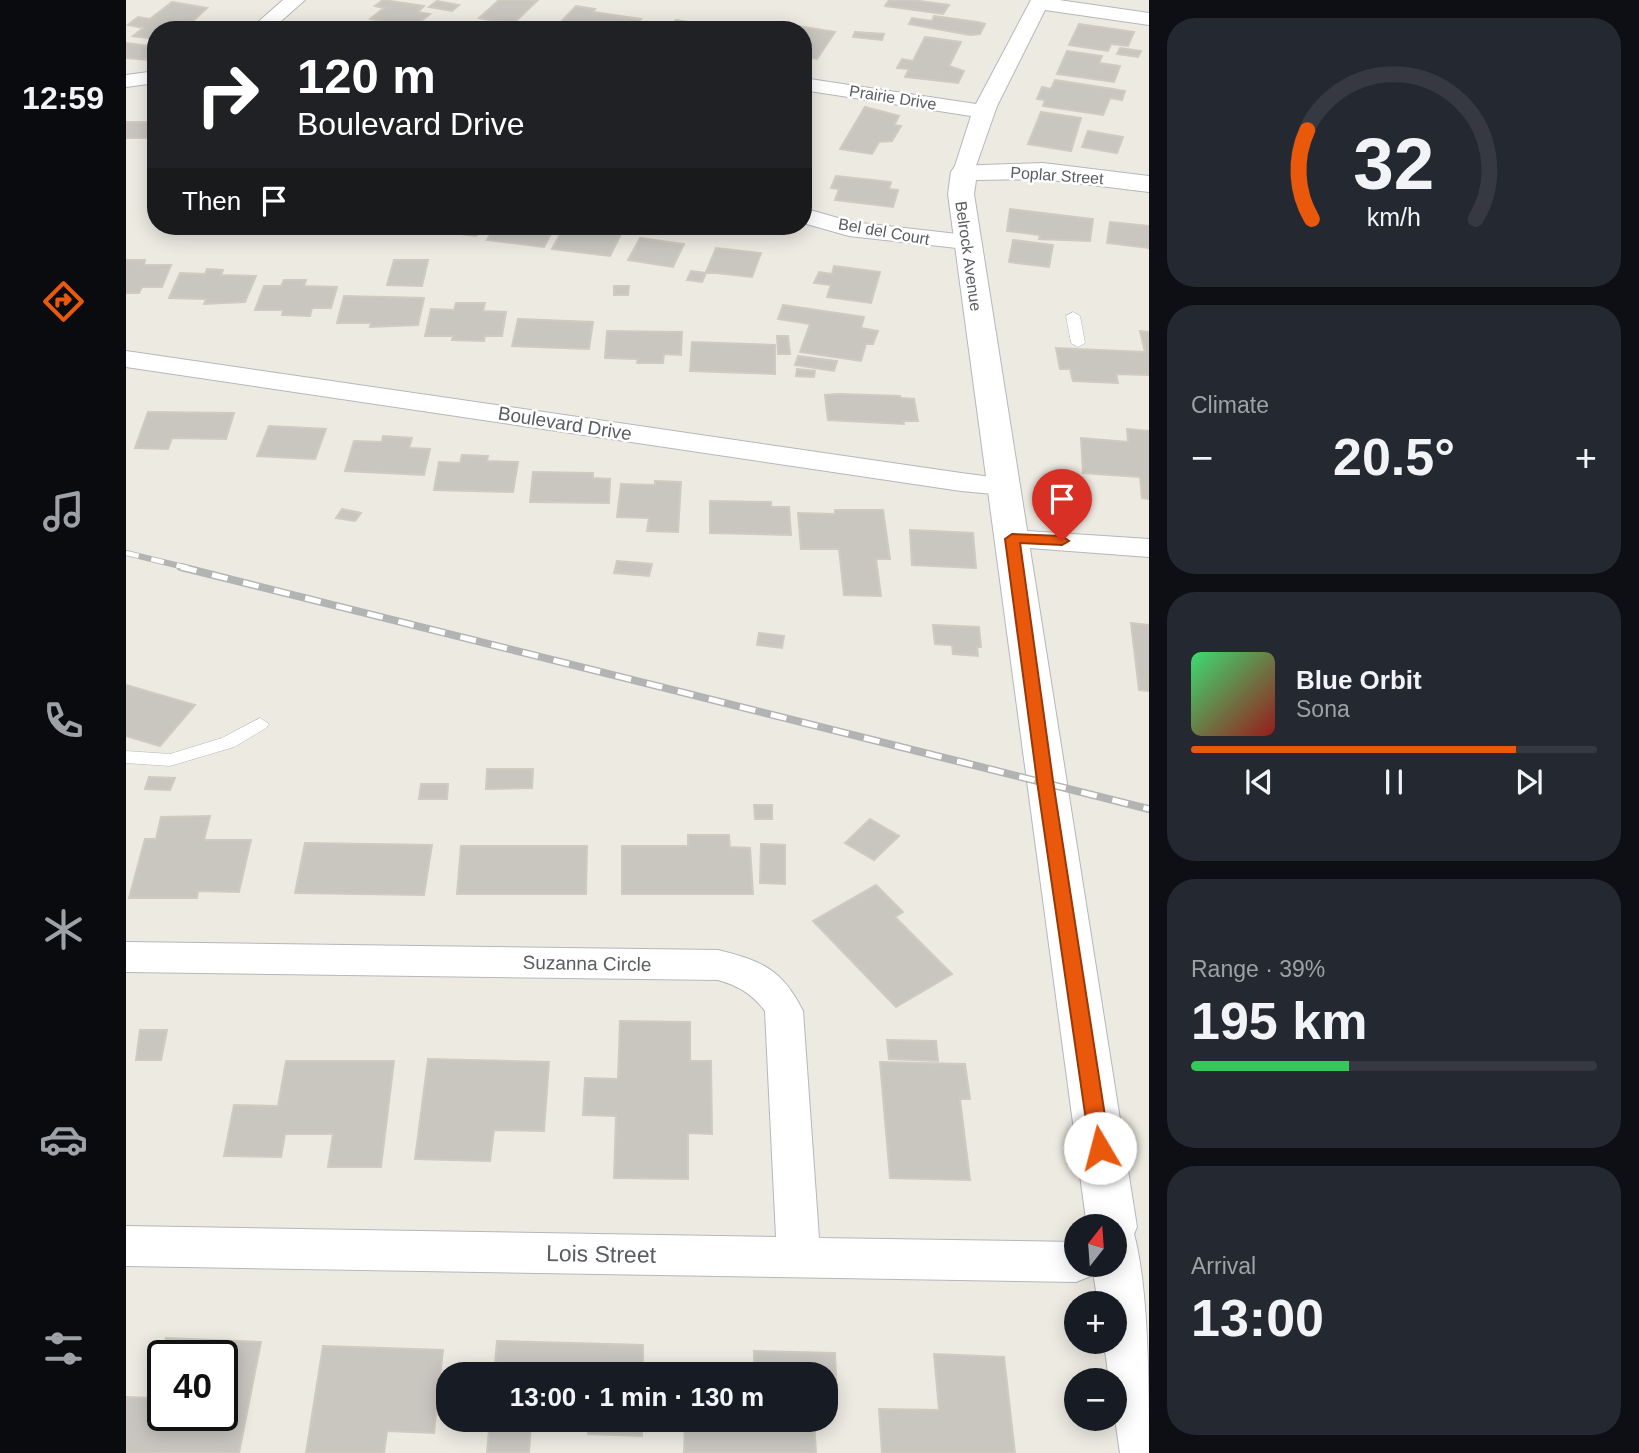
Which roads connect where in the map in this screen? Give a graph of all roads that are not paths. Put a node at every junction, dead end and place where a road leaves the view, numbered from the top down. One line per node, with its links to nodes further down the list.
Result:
1 (295, 0): 4 (street)
2 (1040, 2): 3 (street); 8 (street, Belrock Avenue)
3 (1149, 19)
4 (270, 21)
5 (147, 78): 6 (street)
6 (126, 81)
7 (812, 84): 8 (street, Prairie Drive)
8 (983, 111): 9 (street, Belrock Avenue)
9 (964, 172): 10 (street, Poplar Street); 12 (street, Belrock Avenue)
10 (1149, 184)
11 (812, 218): 12 (street, Bel del Court)
12 (966, 242): 16 (street, Belrock Avenue)
13 (1073, 316): 14 (lane)
14 (1078, 343)
15 (126, 359): 16 (street, Boulevard Drive)
16 (1004, 486): 17 (street, Belrock Avenue)
17 (1012, 539): 18 (street); 22 (street)
18 (1149, 548)
19 (260, 724): 20 (lane)
20 (126, 757)
21 (126, 957): 25 (street, Suzanna Circle)
22 (1102, 1214)
23 (126, 1246): 25 (street, Lois Street)
24 (1064, 1253): 25 (street, Lois Street)
25 (799, 1256)
26 (1113, 1278): 27 (street)
27 (1146, 1432)

